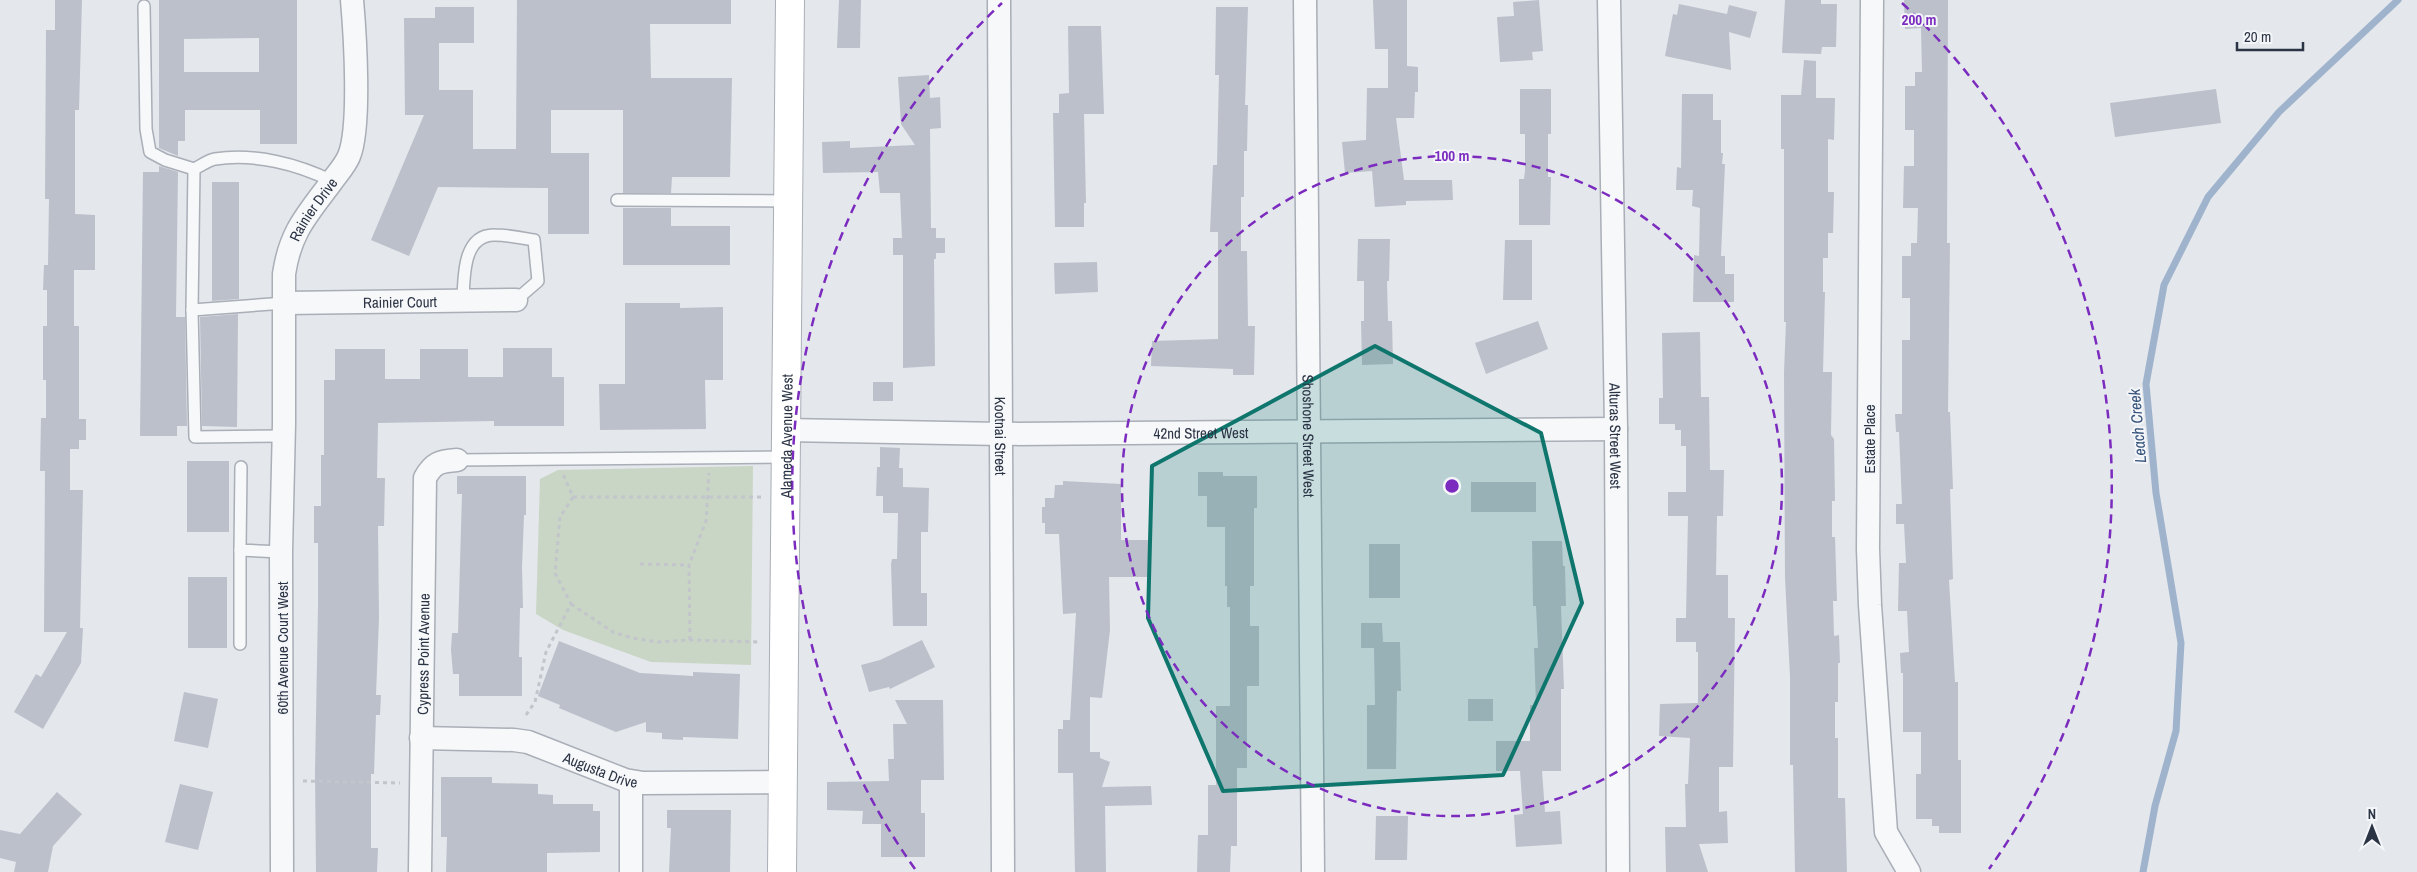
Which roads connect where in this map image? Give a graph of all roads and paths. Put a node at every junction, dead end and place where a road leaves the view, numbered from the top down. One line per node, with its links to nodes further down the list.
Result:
1 (352, 0): 9 (street, Rainier Drive)
2 (790, 0): 11 (street, Alameda Avenue West)
3 (999, 0): 20 (street, Kootnai Street)
4 (1305, 0): 19 (street, Shoshone Street West)
5 (1609, 0): 16 (street, Alturas Street West)
6 (1872, 0): 50 (street, Estate Place)
7 (144, 6): 8 (lane)
8 (194, 169): 9 (lane); 15 (lane)
9 (332, 181): 14 (street, Rainier Drive)
10 (617, 200): 11 (lane)
11 (788, 201): 18 (street, Alameda Avenue West)
12 (516, 300): 13 (street, Rainier Court); 13 (lane)
13 (462, 301): 14 (street, Rainier Court)
14 (285, 303): 15 (lane); 17 (street, Rainier Drive)
15 (192, 310): 17 (lane)
16 (1616, 429): 19 (street, 42nd Street West); 49 (street, Alturas Street West)
17 (284, 430): 30 (street, 60th Avenue Court West)
18 (786, 430): 20 (street, 42nd Street West); 22 (street, Alameda Avenue West)
19 (1309, 433): 20 (street, 42nd Street West); 48 (street, Shoshone Street West)
20 (1002, 434): 47 (street, Kootnai Street)
21 (709, 457): 22 (lane); 23 (lane); 27 (path)
22 (786, 457): 28 (street, Alameda Avenue West)
23 (456, 460): 38 (street, Cypress Point Avenue)
24 (242, 467): 29 (lane)
25 (561, 469): 26 (path)
26 (573, 497): 27 (path); 33 (path)
27 (707, 497): 28 (path); 32 (path)
28 (785, 497): 35 (street, Alameda Avenue West)
29 (240, 550): 30 (lane); 36 (lane)
30 (281, 552): 39 (street, 60th Avenue Court West)
31 (640, 564): 32 (path)
32 (689, 565): 34 (path)
33 (571, 604): 34 (path); 37 (path)
34 (690, 640): 35 (path)
35 (784, 642): 41 (street, Alameda Avenue West)
36 (240, 644)
37 (526, 715)
38 (421, 738): 40 (street, Augusta Drive); 44 (street, Cypress Point Avenue)
39 (283, 780): 42 (path); 43 (street, 60th Avenue Court West)
40 (631, 782): 41 (street, Augusta Drive); 45 (street)
41 (783, 782): 46 (street, Alameda Avenue West)
42 (401, 783)
43 (282, 872)
44 (420, 872)
45 (631, 872)
46 (782, 872)
47 (1003, 872)
48 (1313, 872)
49 (1618, 872)
50 (1909, 872)

